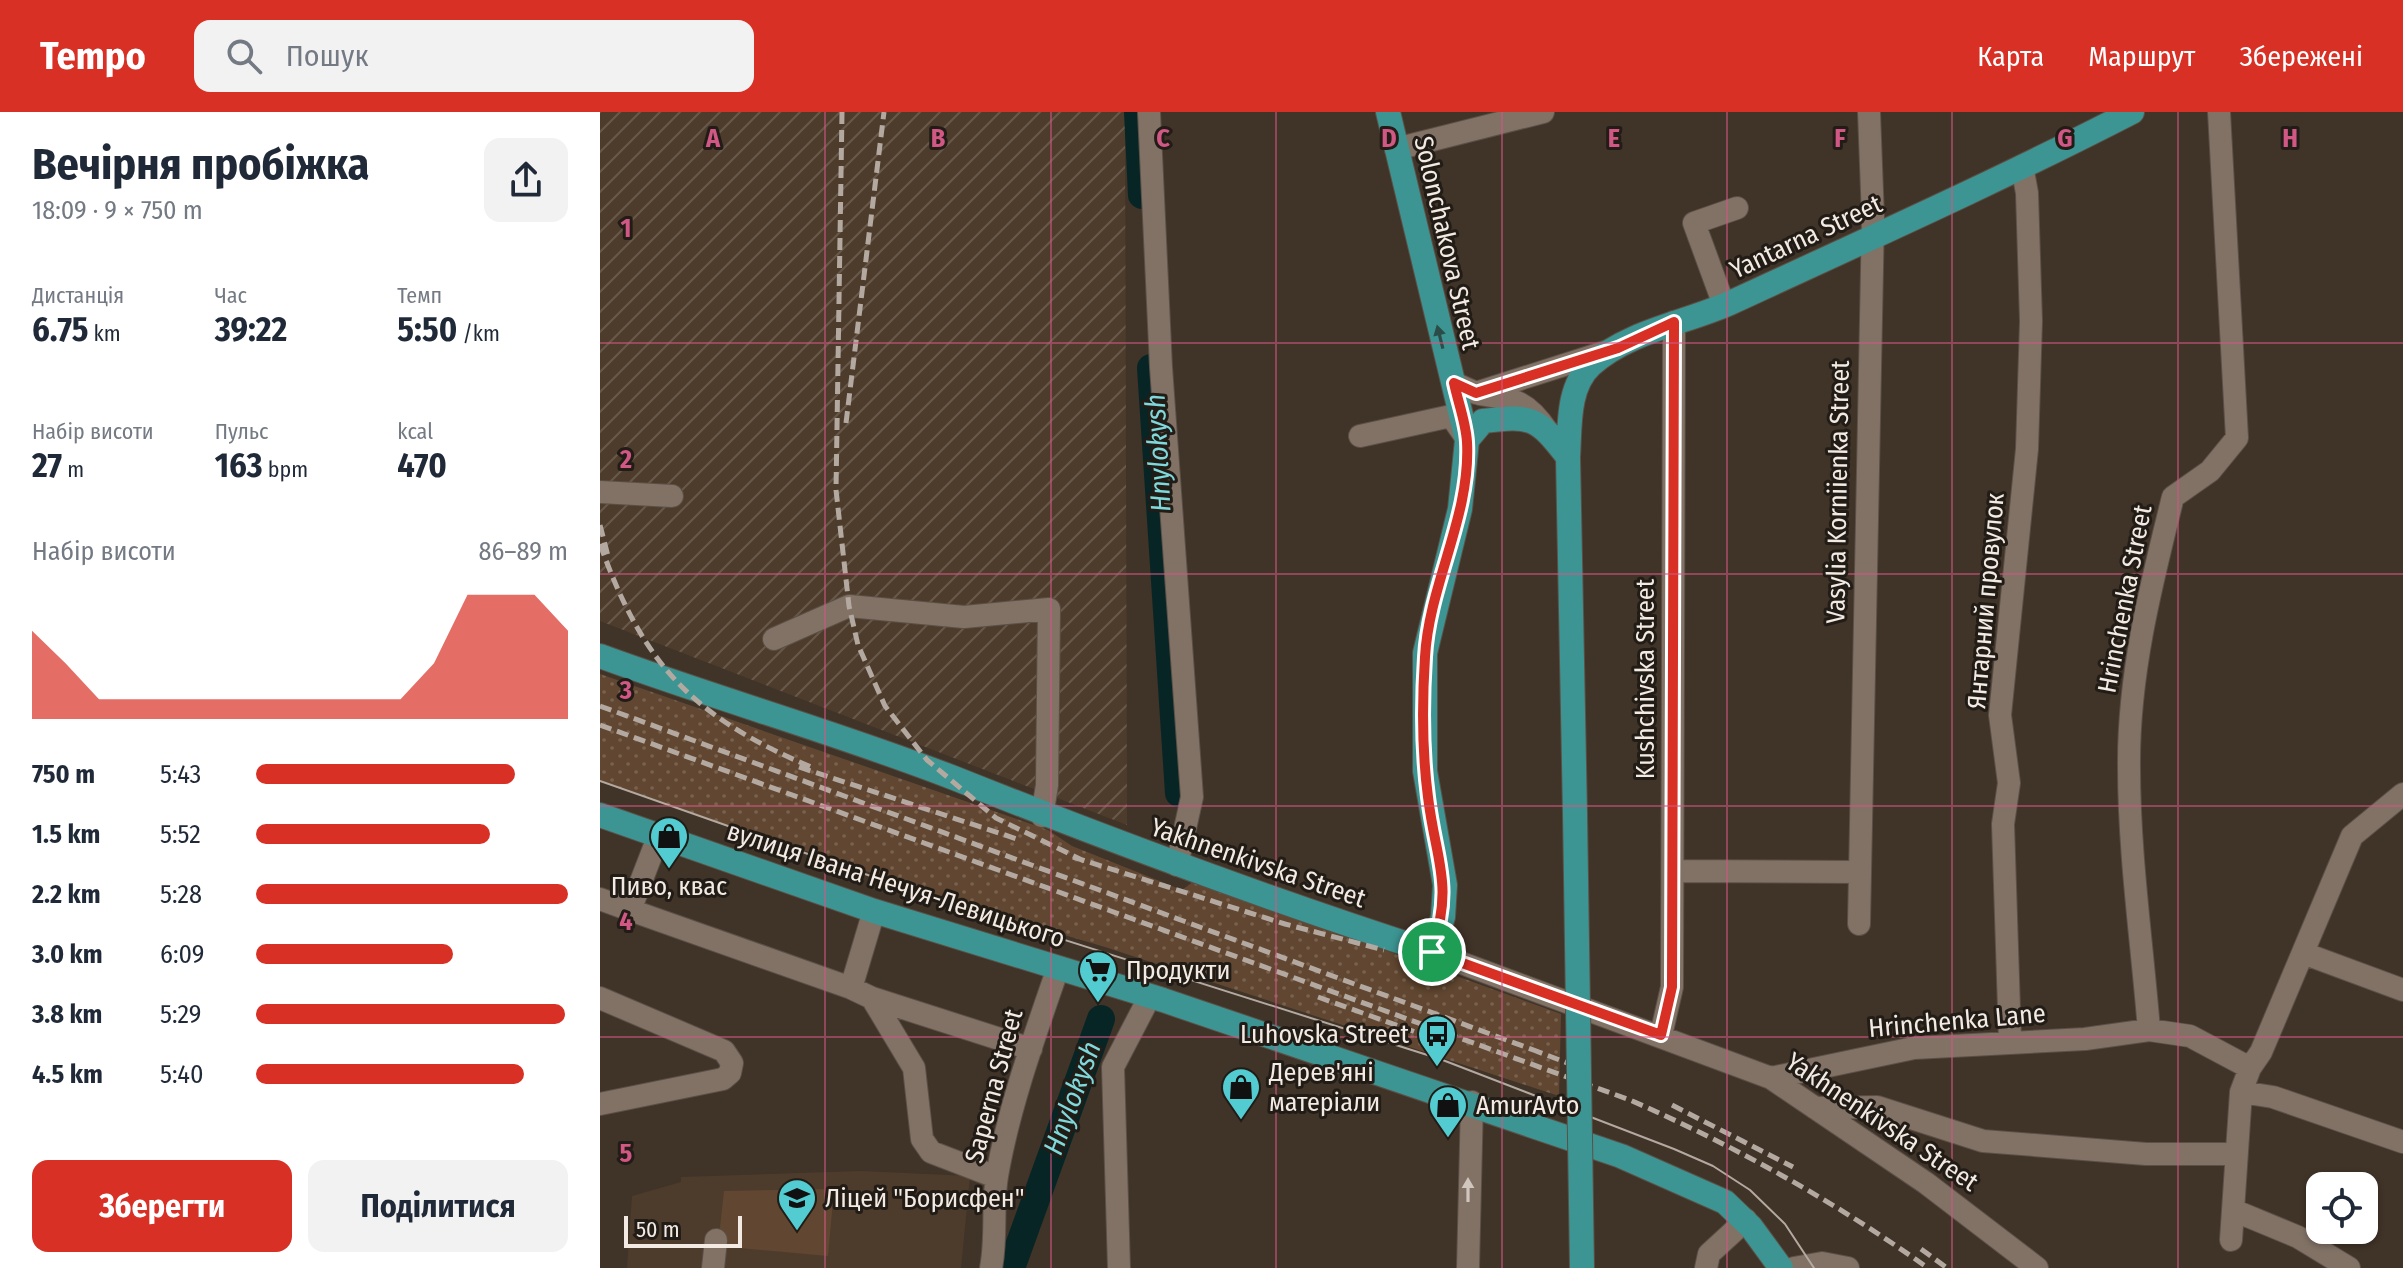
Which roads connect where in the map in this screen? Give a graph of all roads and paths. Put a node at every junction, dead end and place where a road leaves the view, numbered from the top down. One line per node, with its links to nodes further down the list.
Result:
1 (1149, 112): 28 (street)
2 (1388, 112): 7 (main road, Solonchakova Street)
3 (1543, 112): 7 (street)
4 (1869, 112): 10 (street, Vasylia Korniienka Street)
5 (2132, 112): 8 (main road, Yantarna Street)
6 (2219, 112): 43 (street, Hrinchenka Street)
7 (1396, 149): 14 (main road, Solonchakova Street, one-way to 7)
8 (2022, 166): 10 (main road, Yantarna Street); 45 (street, Янтарний провулок)
9 (1737, 208): 11 (street)
10 (1871, 238): 11 (main road, Yantarna Street); 30 (street, Vasylia Korniienka Street)
11 (1724, 305): 12 (main road, Yantarna Street)
12 (1674, 322): 13 (main road, Yantarna Street); 29 (street, Kushchivska Street)
13 (1618, 348): 15 (street); 19 (main road, Yantarna Street)
14 (1454, 383): 15 (street); 18 (main road, Solonchakova Street)
15 (1476, 393): 16 (street)
16 (1548, 432): 18 (main road); 19 (main road)
17 (1360, 436): 18 (street)
18 (1467, 440): 35 (main road, Solonchakova Street)
19 (1568, 457): 65 (main road, Yantarna Street, bridge)
20 (600, 492): 21 (street)
21 (672, 496)
22 (774, 639): 26 (street)
23 (600, 656): 26 (main road, Yakhnenkivska Street)
24 (2403, 794): 36 (street)
25 (600, 815): 27 (main road, вулиця Івана Нечуя-Левицького)
26 (1042, 816): 28 (main road, Yakhnenkivska Street)
27 (659, 835): 32 (street); 33 (main road, вулиця Івана Нечуя-Левицького)
28 (1177, 865): 35 (main road, Yakhnenkivska Street)
29 (1673, 871): 30 (street); 44 (street, Kushchivska Street)
30 (1859, 872): 34 (street, Vasylia Korniienka Street)
31 (600, 899): 32 (street)
32 (630, 910): 38 (street)
33 (874, 911): 37 (main road, вулиця Івана Нечуя-Левицького); 38 (street)
34 (1859, 924)
35 (1432, 952): 44 (street, Yakhnenkivska Street)
36 (2303, 953): 39 (street); 47 (street)
37 (1058, 968): 40 (main road, вулиця Івана Нечуя-Левицького); 46 (street, Saperna Street)
38 (851, 988): 42 (street)
39 (2403, 990)
40 (1150, 996): 50 (main road, вулиця Івана Нечуя-Левицького); 63 (street)
41 (600, 998): 51 (street)
42 (872, 998): 46 (street); 55 (street)
43 (2149, 1030): 45 (street, Hrinchenka Lane); 47 (street, Hrinchenka Lane)
44 (1661, 1035): 48 (street, Yakhnenkivska Street)
45 (2010, 1040): 48 (street, Hrinchenka Lane)
46 (1031, 1049): 55 (street, Saperna Street)
47 (2250, 1068): 49 (street)
48 (1771, 1078): 52 (street, Yakhnenkivska Street)
49 (2241, 1092): 53 (street); 54 (street)
50 (1472, 1102): 57 (main road, вулиця Івана Нечуя-Левицького); 64 (street, one-way to 50)
51 (600, 1104)
52 (1815, 1108): 54 (street); 69 (street, Yakhnenkivska Street)
53 (2403, 1142)
54 (2234, 1154): 56 (street)
55 (996, 1177): 62 (street, Saperna Street)
56 (2233, 1210): 59 (street); 70 (street)
57 (1746, 1220): 66 (street); 67 (main road, вулиця Івана Нечуя-Левицького)
58 (716, 1240): 61 (street)
59 (2231, 1240)
60 (1803, 1267): 68 (street)
61 (713, 1268)
62 (991, 1268)
63 (1119, 1268)
64 (1468, 1268)
65 (1582, 1268)
66 (1706, 1268)
67 (1781, 1268)
68 (1848, 1268)
69 (2037, 1268)
70 (2349, 1268)

